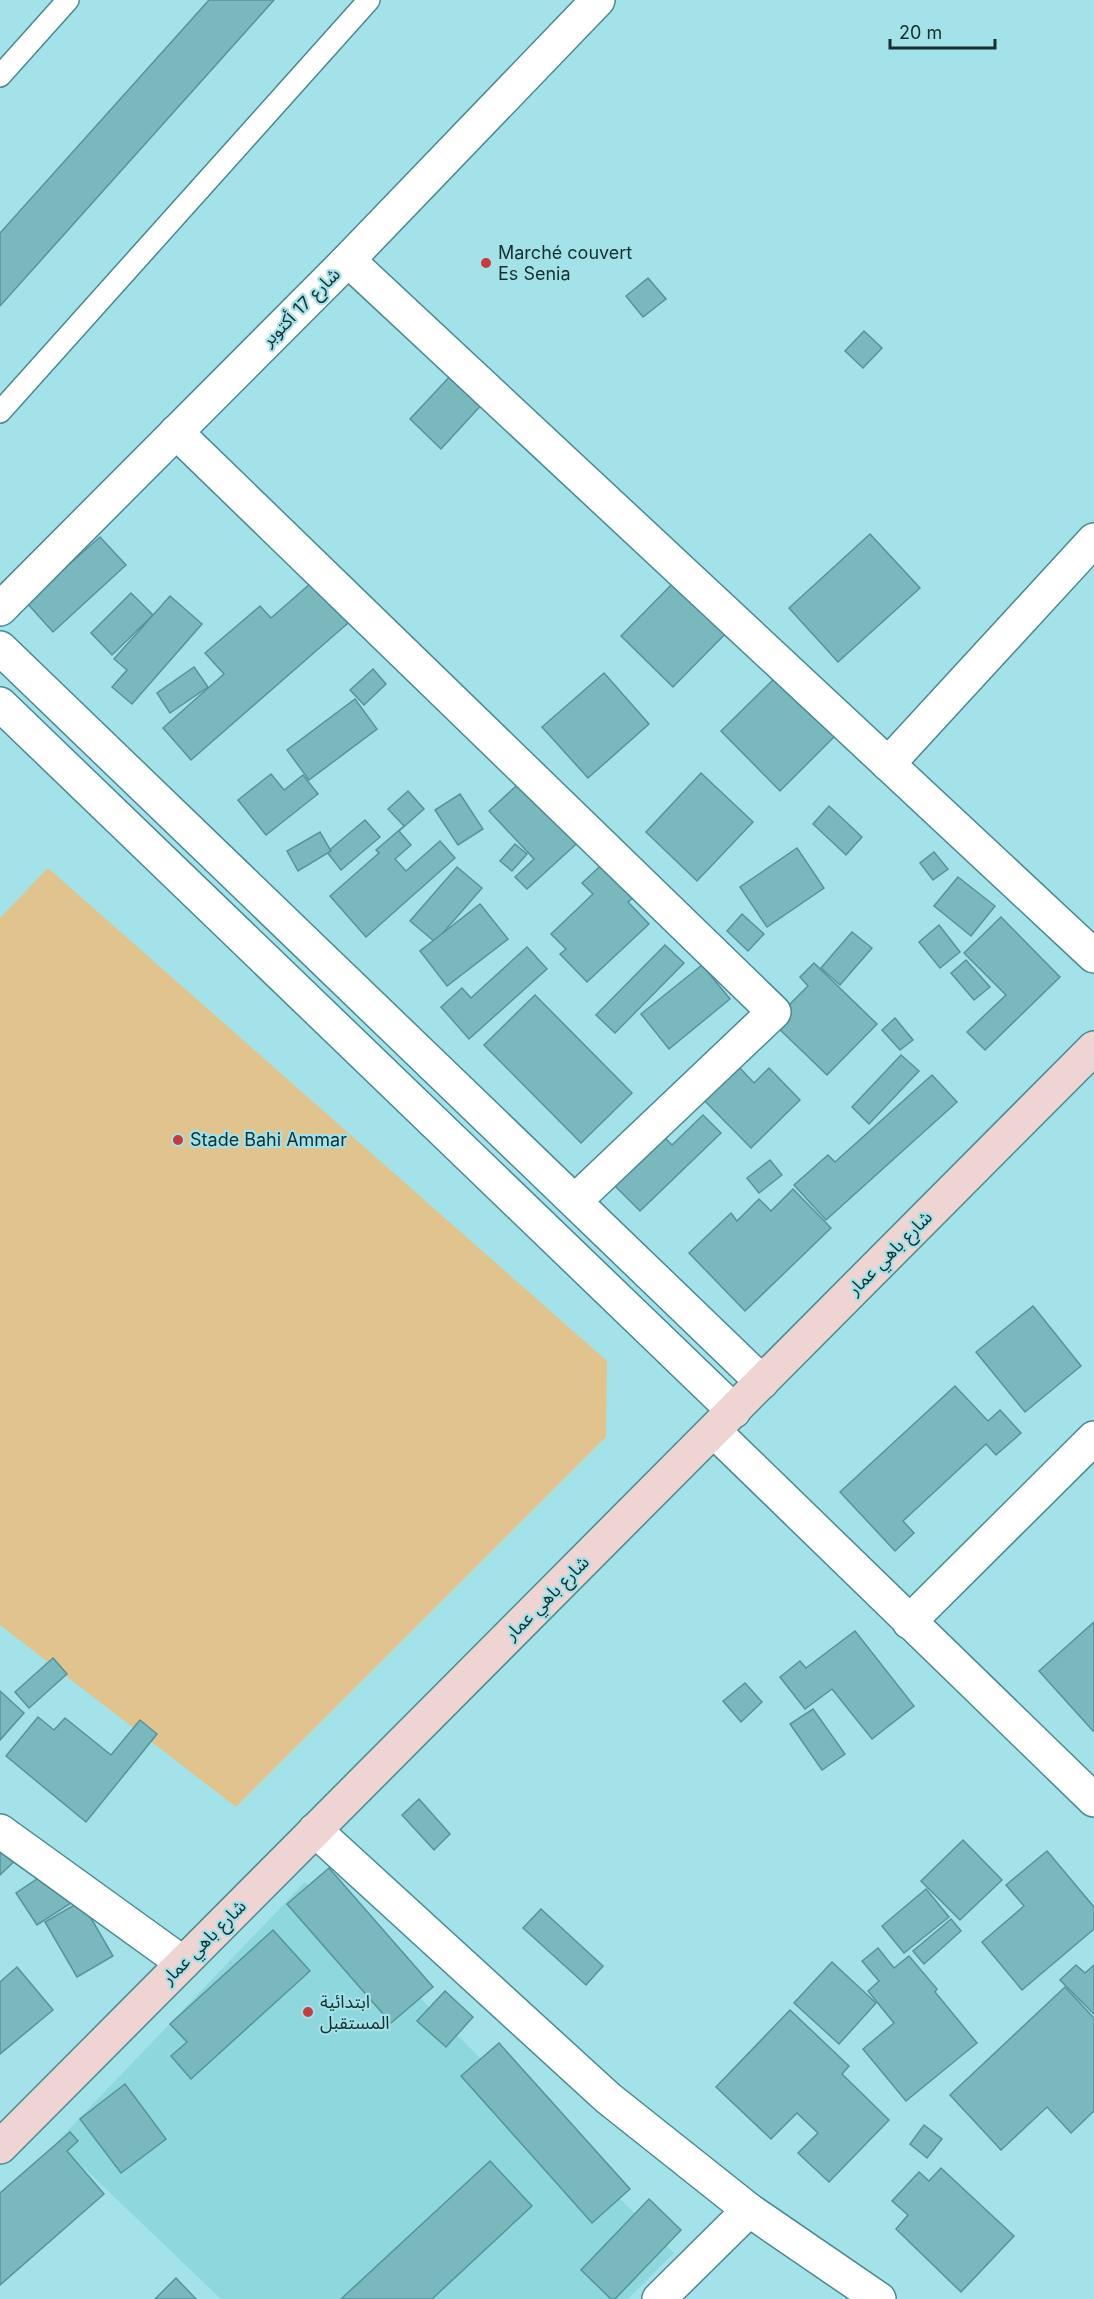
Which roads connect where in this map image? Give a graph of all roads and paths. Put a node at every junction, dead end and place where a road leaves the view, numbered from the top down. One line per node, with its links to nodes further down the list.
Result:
1 (68, 0): 4 (lane)
2 (369, 0): 6 (lane)
3 (598, 0): 5 (street, شارع 17 أكتوبر)
4 (0, 76)
5 (348, 260): 7 (street, شارع 17 أكتوبر); 12 (street)
6 (0, 412)
7 (176, 432): 9 (street, شارع 17 أكتوبر); 15 (street)
8 (1094, 540): 12 (street)
9 (0, 609)
10 (0, 648): 15 (street)
11 (0, 704): 17 (street)
12 (888, 764): 13 (street)
13 (1094, 956)
14 (1094, 1048): 16 (main road, شارع باهي عمار)
15 (575, 1201): 16 (street)
16 (762, 1382): 17 (main road, شارع باهي عمار)
17 (724, 1421): 19 (street); 21 (main road, شارع باهي عمار)
18 (1094, 1438): 19 (street)
19 (909, 1622): 20 (street)
20 (1094, 1800)
21 (315, 1830): 23 (main road, شارع باهي عمار); 25 (street)
22 (0, 1831): 23 (street)
23 (183, 1963): 24 (main road, شارع باهي عمار)
24 (0, 2147)
25 (749, 2210): 26 (street); 27 (street)
26 (659, 2299)
27 (879, 2299)

